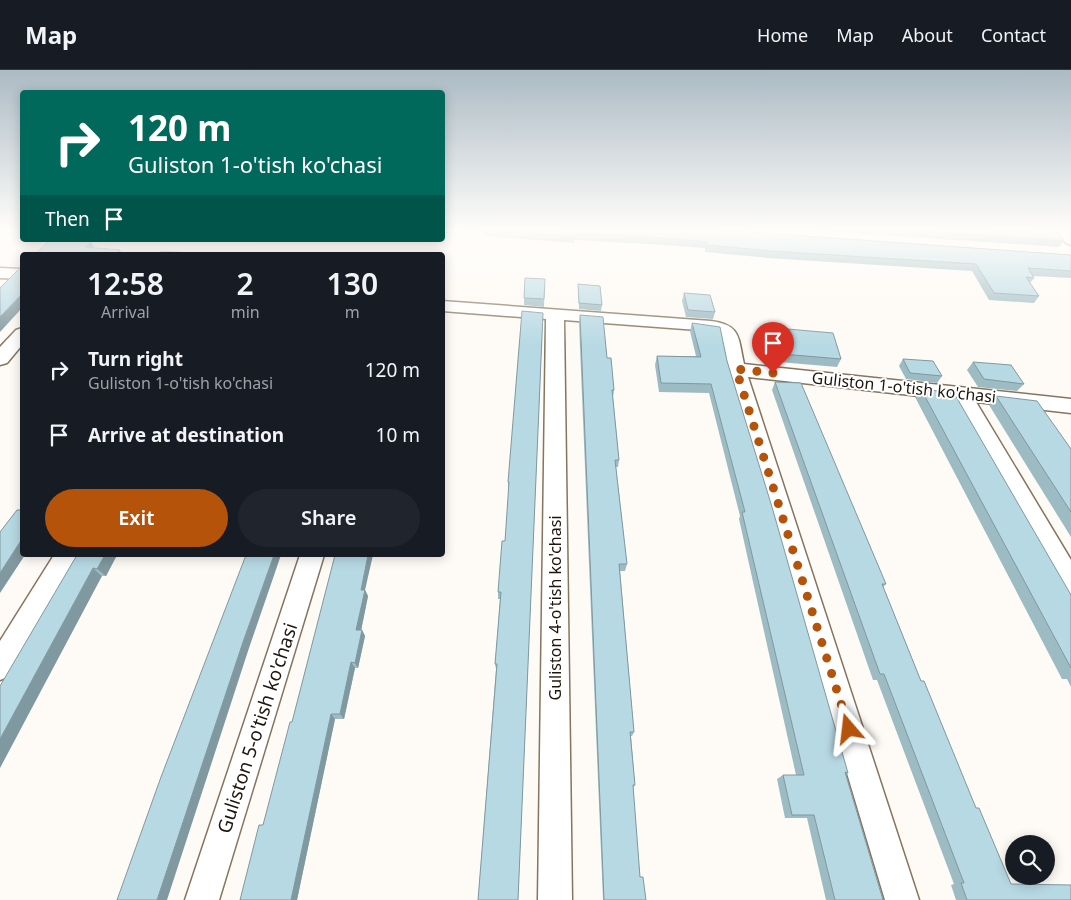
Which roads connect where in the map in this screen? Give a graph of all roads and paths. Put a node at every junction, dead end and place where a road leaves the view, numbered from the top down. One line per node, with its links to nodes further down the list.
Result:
1 (0, 272): 2 (street)
2 (20, 274)
3 (445, 306): 4 (street)
4 (555, 315): 7 (street); 15 (street, Guliston 4-o'tish ko'chasi)
5 (20, 336): 6 (street)
6 (0, 359)
7 (736, 369): 8 (street, Guliston 1-o'tish ko'chasi); 16 (street)
8 (960, 392): 9 (street, Guliston 1-o'tish ko'chasi); 12 (street)
9 (1071, 406)
10 (66, 557): 13 (street)
11 (311, 557): 14 (street, Guliston 5-o'tish ko'chasi)
12 (1071, 583)
13 (0, 666)
14 (202, 900)
15 (555, 900)
16 (902, 900)

